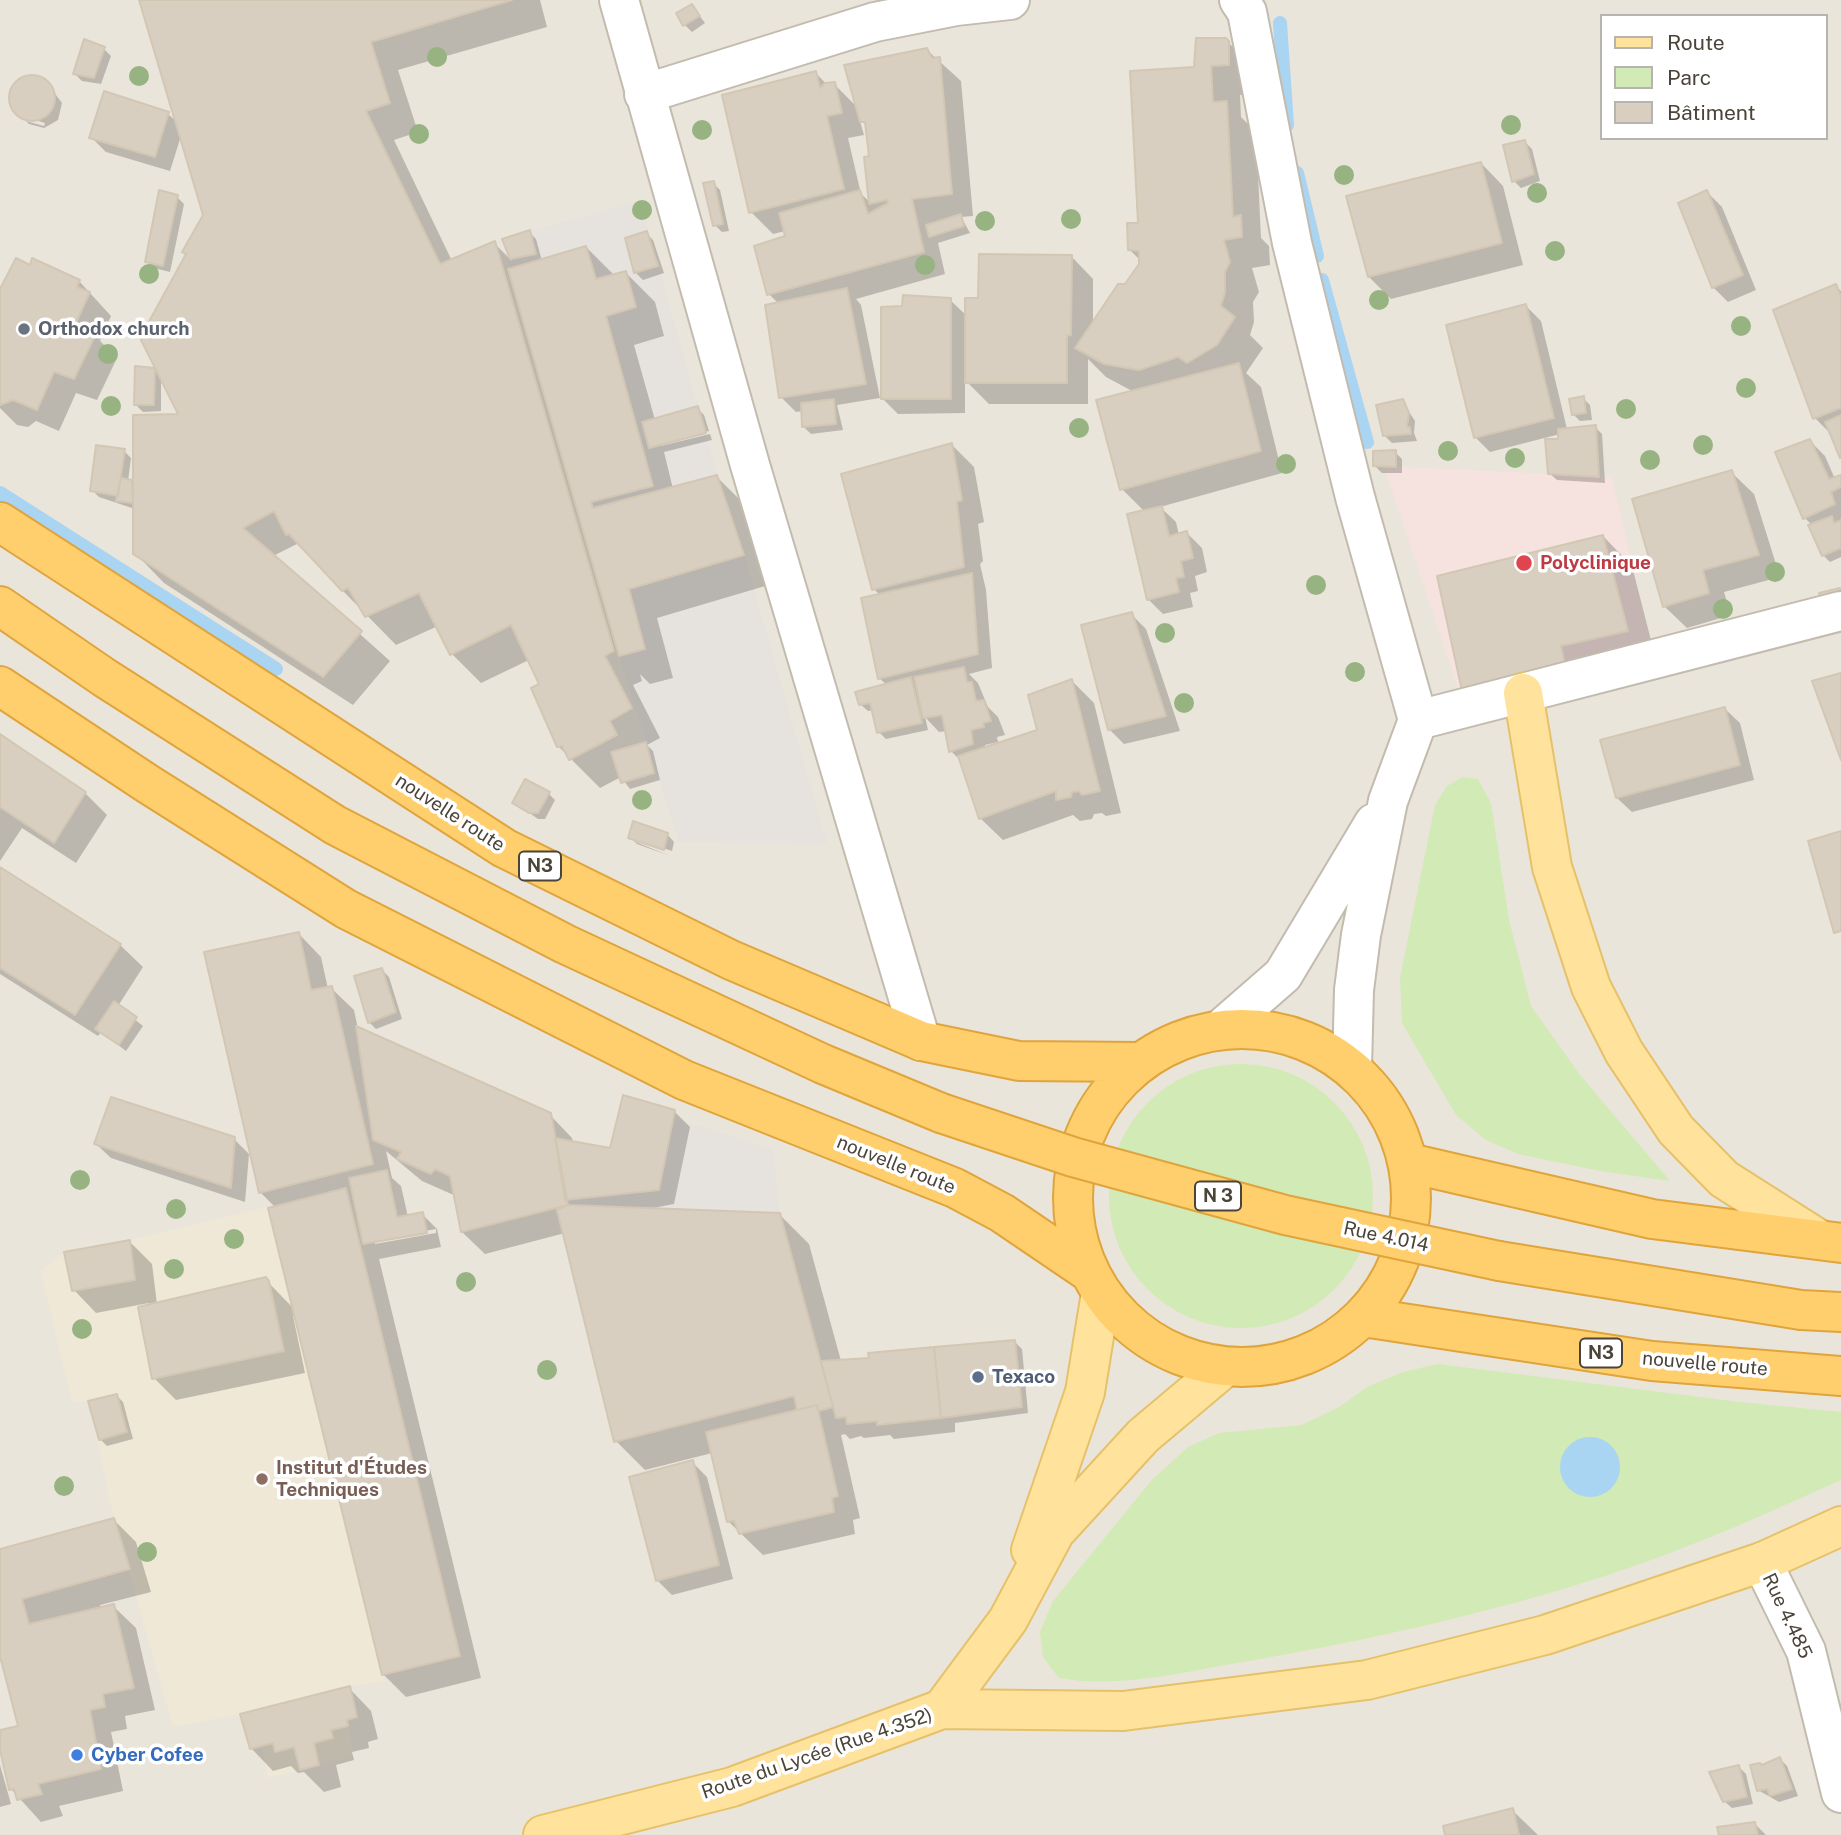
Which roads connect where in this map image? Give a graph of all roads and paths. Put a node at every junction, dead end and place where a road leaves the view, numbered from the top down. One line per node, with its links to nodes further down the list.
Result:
1 (619, 0): 4 (street)
2 (1010, 0): 4 (street)
3 (1240, 0): 10 (street)
4 (644, 94): 13 (street)
5 (0, 522): 13 (highway, nouvelle route / N3)
6 (0, 606): 19 (highway, Rue 4.014 / N 3, bridge)
7 (1841, 611): 9 (street)
8 (0, 686): 18 (highway, nouvelle route)
9 (1523, 693): 10 (street); 17 (main road)
10 (1418, 720): 11 (street)
11 (1388, 801): 12 (street); 15 (street)
12 (1221, 1029): 14 (highway); 15 (highway)
13 (921, 1041): 14 (highway, nouvelle route / N3)
14 (1141, 1062): 18 (highway)
15 (1352, 1068): 16 (highway)
16 (1409, 1163): 17 (highway); 20 (highway)
17 (1830, 1242)
18 (1095, 1283): 21 (highway); 25 (main road, Route du Lycée (Rue 4.352))
19 (1841, 1312)
20 (1363, 1317): 21 (highway); 22 (highway, nouvelle route / N3)
21 (1225, 1367): 25 (main road, Route du Lycée (Rue 4.352))
22 (1841, 1376)
23 (1841, 1526): 24 (main road)
24 (1762, 1562): 26 (main road); 27 (street, Rue 4.485)
25 (1008, 1620): 26 (main road, Route du Lycée (Rue 4.352))
26 (942, 1709): 28 (main road, Route du Lycée (Rue 4.352))
27 (1841, 1793)
28 (542, 1835)

